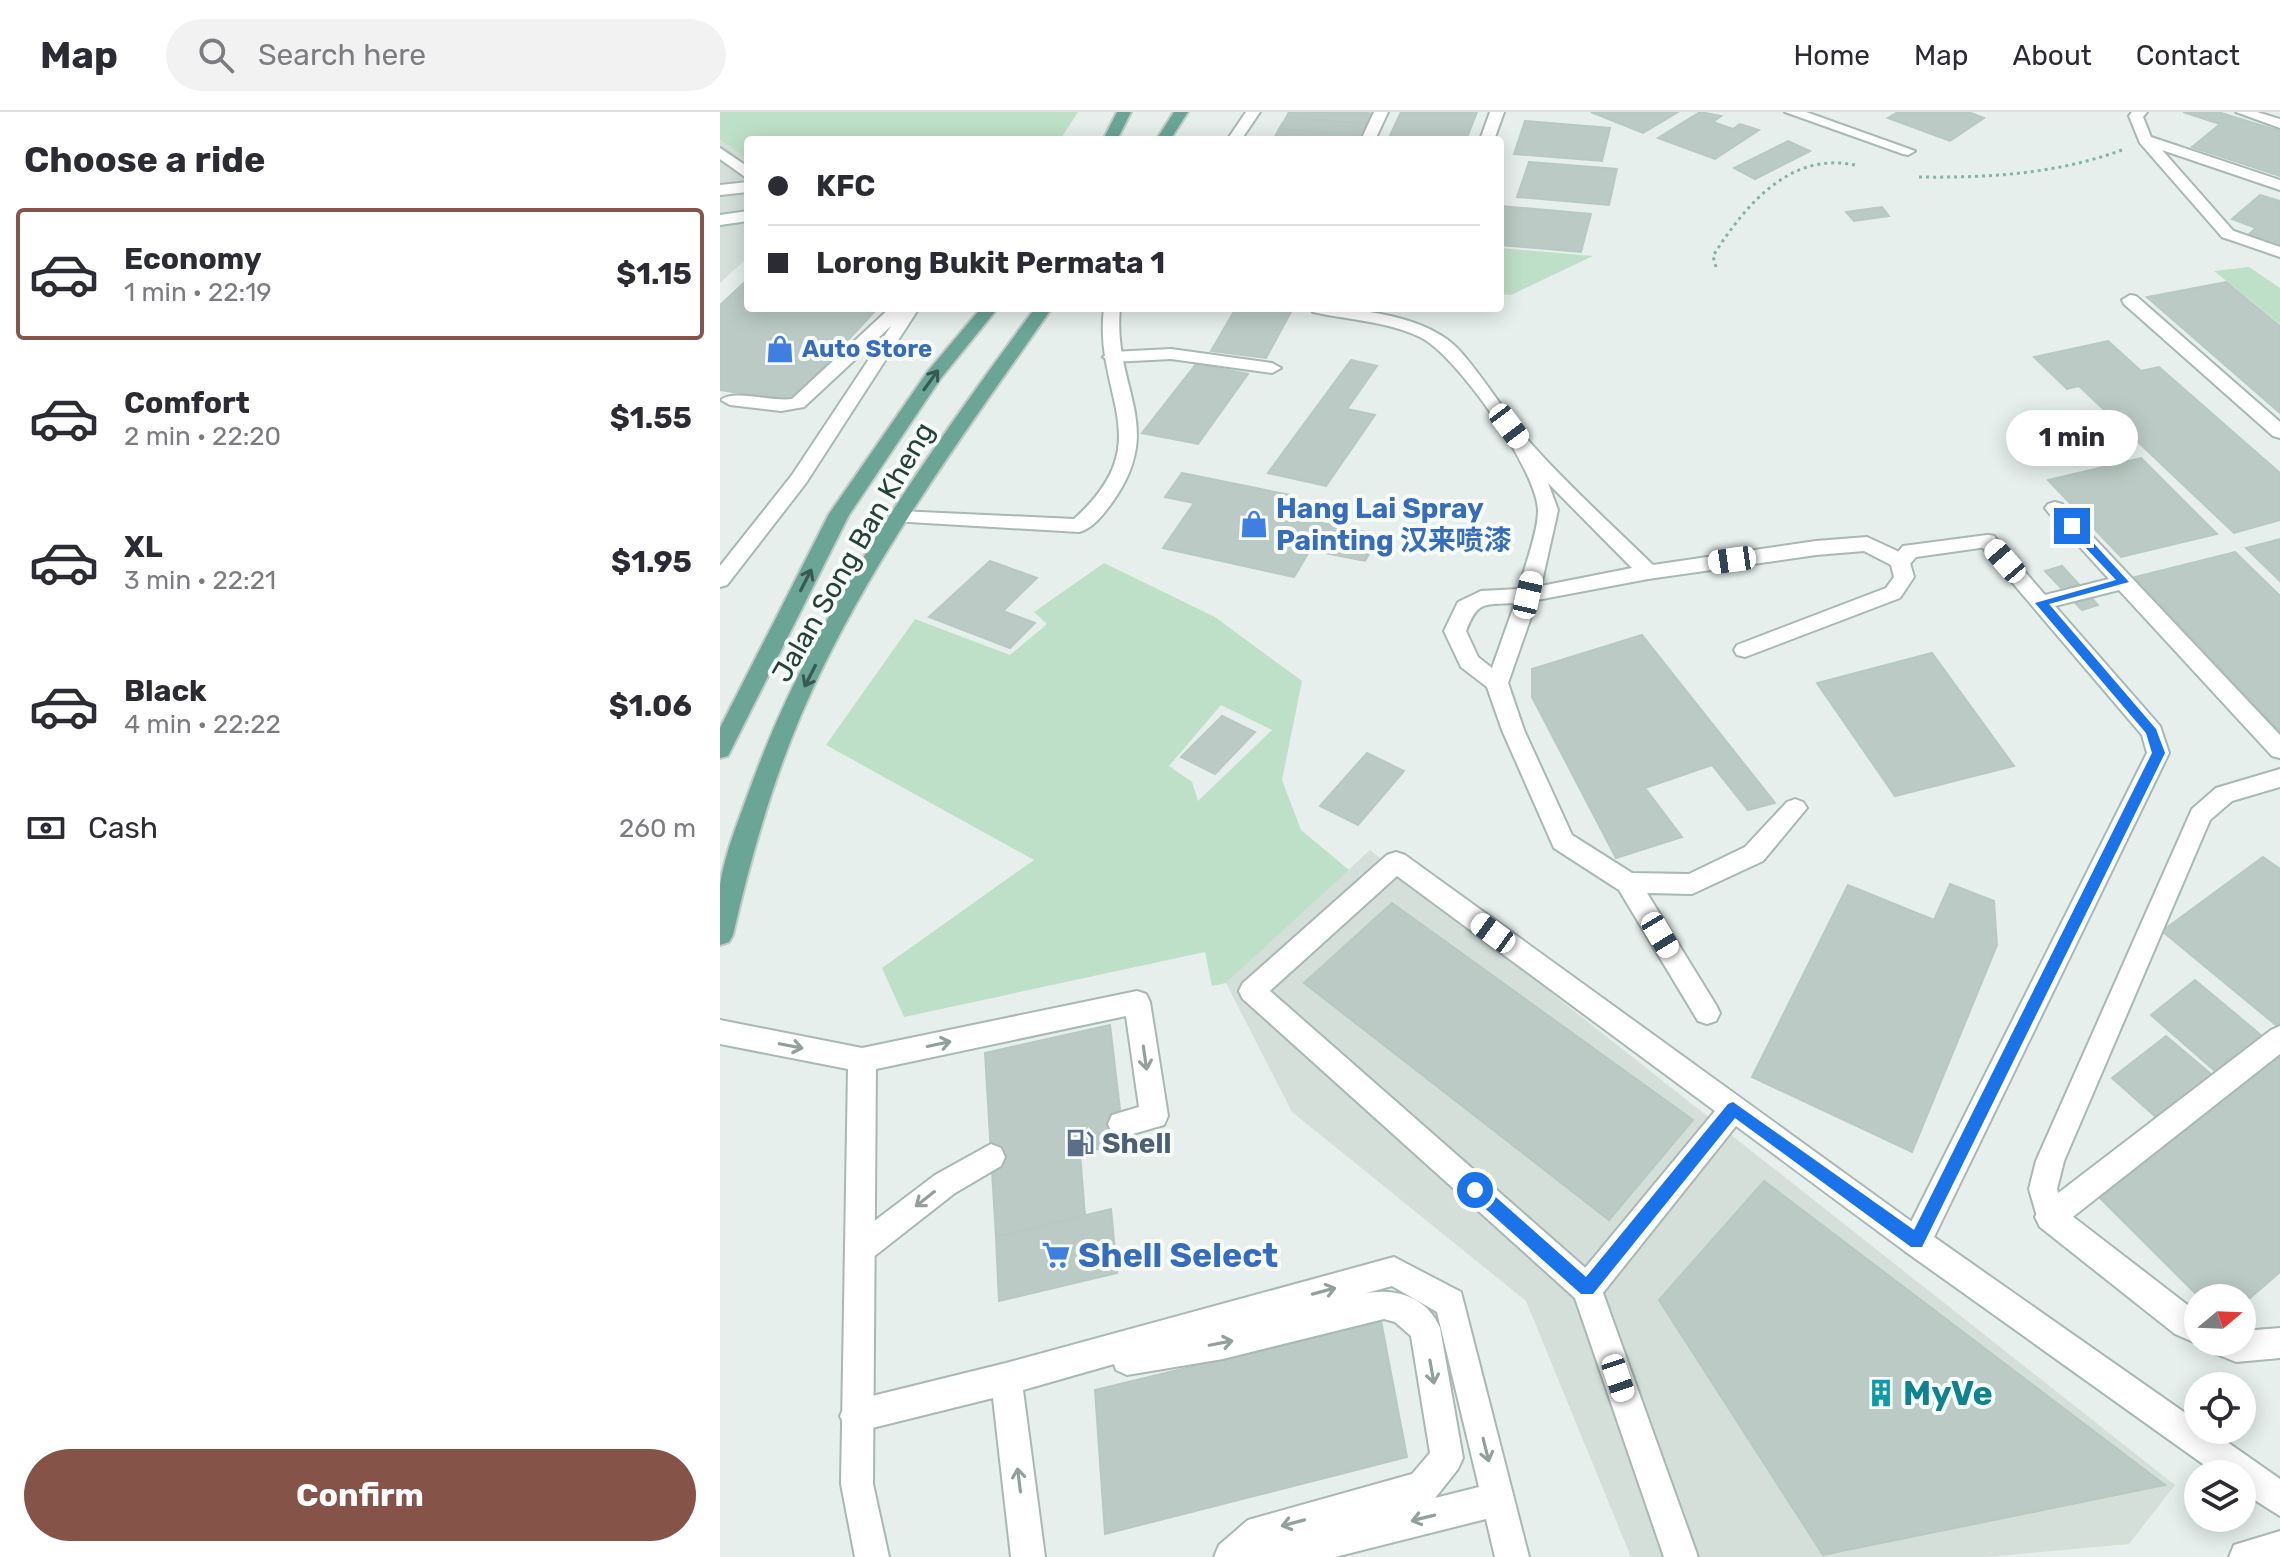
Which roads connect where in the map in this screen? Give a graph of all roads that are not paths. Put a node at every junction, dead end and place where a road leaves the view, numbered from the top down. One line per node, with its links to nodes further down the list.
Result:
1 (1124, 112): 10 (main road)
2 (1181, 112): 11 (main road)
3 (1253, 112): 12 (street)
4 (1381, 112): 13 (street)
5 (1497, 112): 14 (street)
6 (2140, 112): 15 (street)
7 (2243, 112): 9 (street)
8 (1800, 113): 16 (street)
9 (2280, 124)
10 (1113, 134)
11 (1166, 136)
12 (1237, 136)
13 (1370, 136)
14 (1488, 136)
15 (2145, 140): 19 (street); 24 (street)
16 (1908, 151)
17 (720, 152): 18 (street)
18 (744, 171)
19 (2280, 185)
20 (744, 187): 21 (street)
21 (720, 190)
22 (744, 217): 23 (street)
23 (720, 220)
24 (2280, 252)
25 (2130, 300): 35 (street)
26 (896, 312): 34 (street)
27 (908, 312): 41 (street)
28 (987, 312): 47 (main road, Jalan Song Ban Kheng, one-way to 28)
29 (1041, 312): 38 (main road, Jalan Song Ban Kheng)
30 (1112, 312): 32 (street)
31 (1341, 312): 36 (street)
32 (1112, 357): 33 (street); 38 (street)
33 (1272, 368)
34 (730, 400)
35 (2280, 432)
36 (1527, 451): 40 (street); 43 (street)
37 (2055, 508): 42 (street)
38 (899, 517): 52 (main road, Jalan Song Ban Kheng, one-way to 52)
39 (1901, 561): 40 (street); 44 (street); 45 (street)
40 (1648, 572): 43 (street)
41 (720, 580)
42 (2124, 582): 44 (street); 48 (street)
43 (1528, 595): 46 (street); 46 (street)
44 (2041, 603): 61 (street)
45 (1745, 650)
46 (1497, 683): 51 (street)
47 (720, 750)
48 (2280, 750)
49 (2280, 778): 60 (street)
50 (1795, 808): 51 (street)
51 (1628, 883): 53 (street)
52 (720, 935)
53 (1707, 1013)
54 (720, 1032): 56 (street, one-way to 56)
55 (2280, 1038): 60 (street)
56 (862, 1060): 58 (street, one-way to 58); 62 (street)
57 (1733, 1109): 61 (street); 63 (street); 63 (street)
58 (1122, 1124)
59 (991, 1157): 62 (street, one-way to 62)
60 (2050, 1217): 64 (street)
61 (1916, 1242): 70 (street)
62 (862, 1248): 68 (street)
63 (1587, 1289): 77 (street)
64 (2184, 1321)
65 (2280, 1343): 66 (street)
66 (2256, 1345)
67 (1006, 1379): 68 (street); 69 (street, one-way to 69); 73 (street, one-way to 67); 74 (street, one-way to 74)
68 (856, 1416): 72 (street)
69 (1498, 1499): 75 (street, one-way to 75); 76 (street)
70 (2280, 1499)
71 (2280, 1548): 78 (street)
72 (872, 1557)
73 (1028, 1557)
74 (1231, 1557)
75 (1268, 1557)
76 (1512, 1557)
77 (1681, 1557)
78 (2246, 1557)

